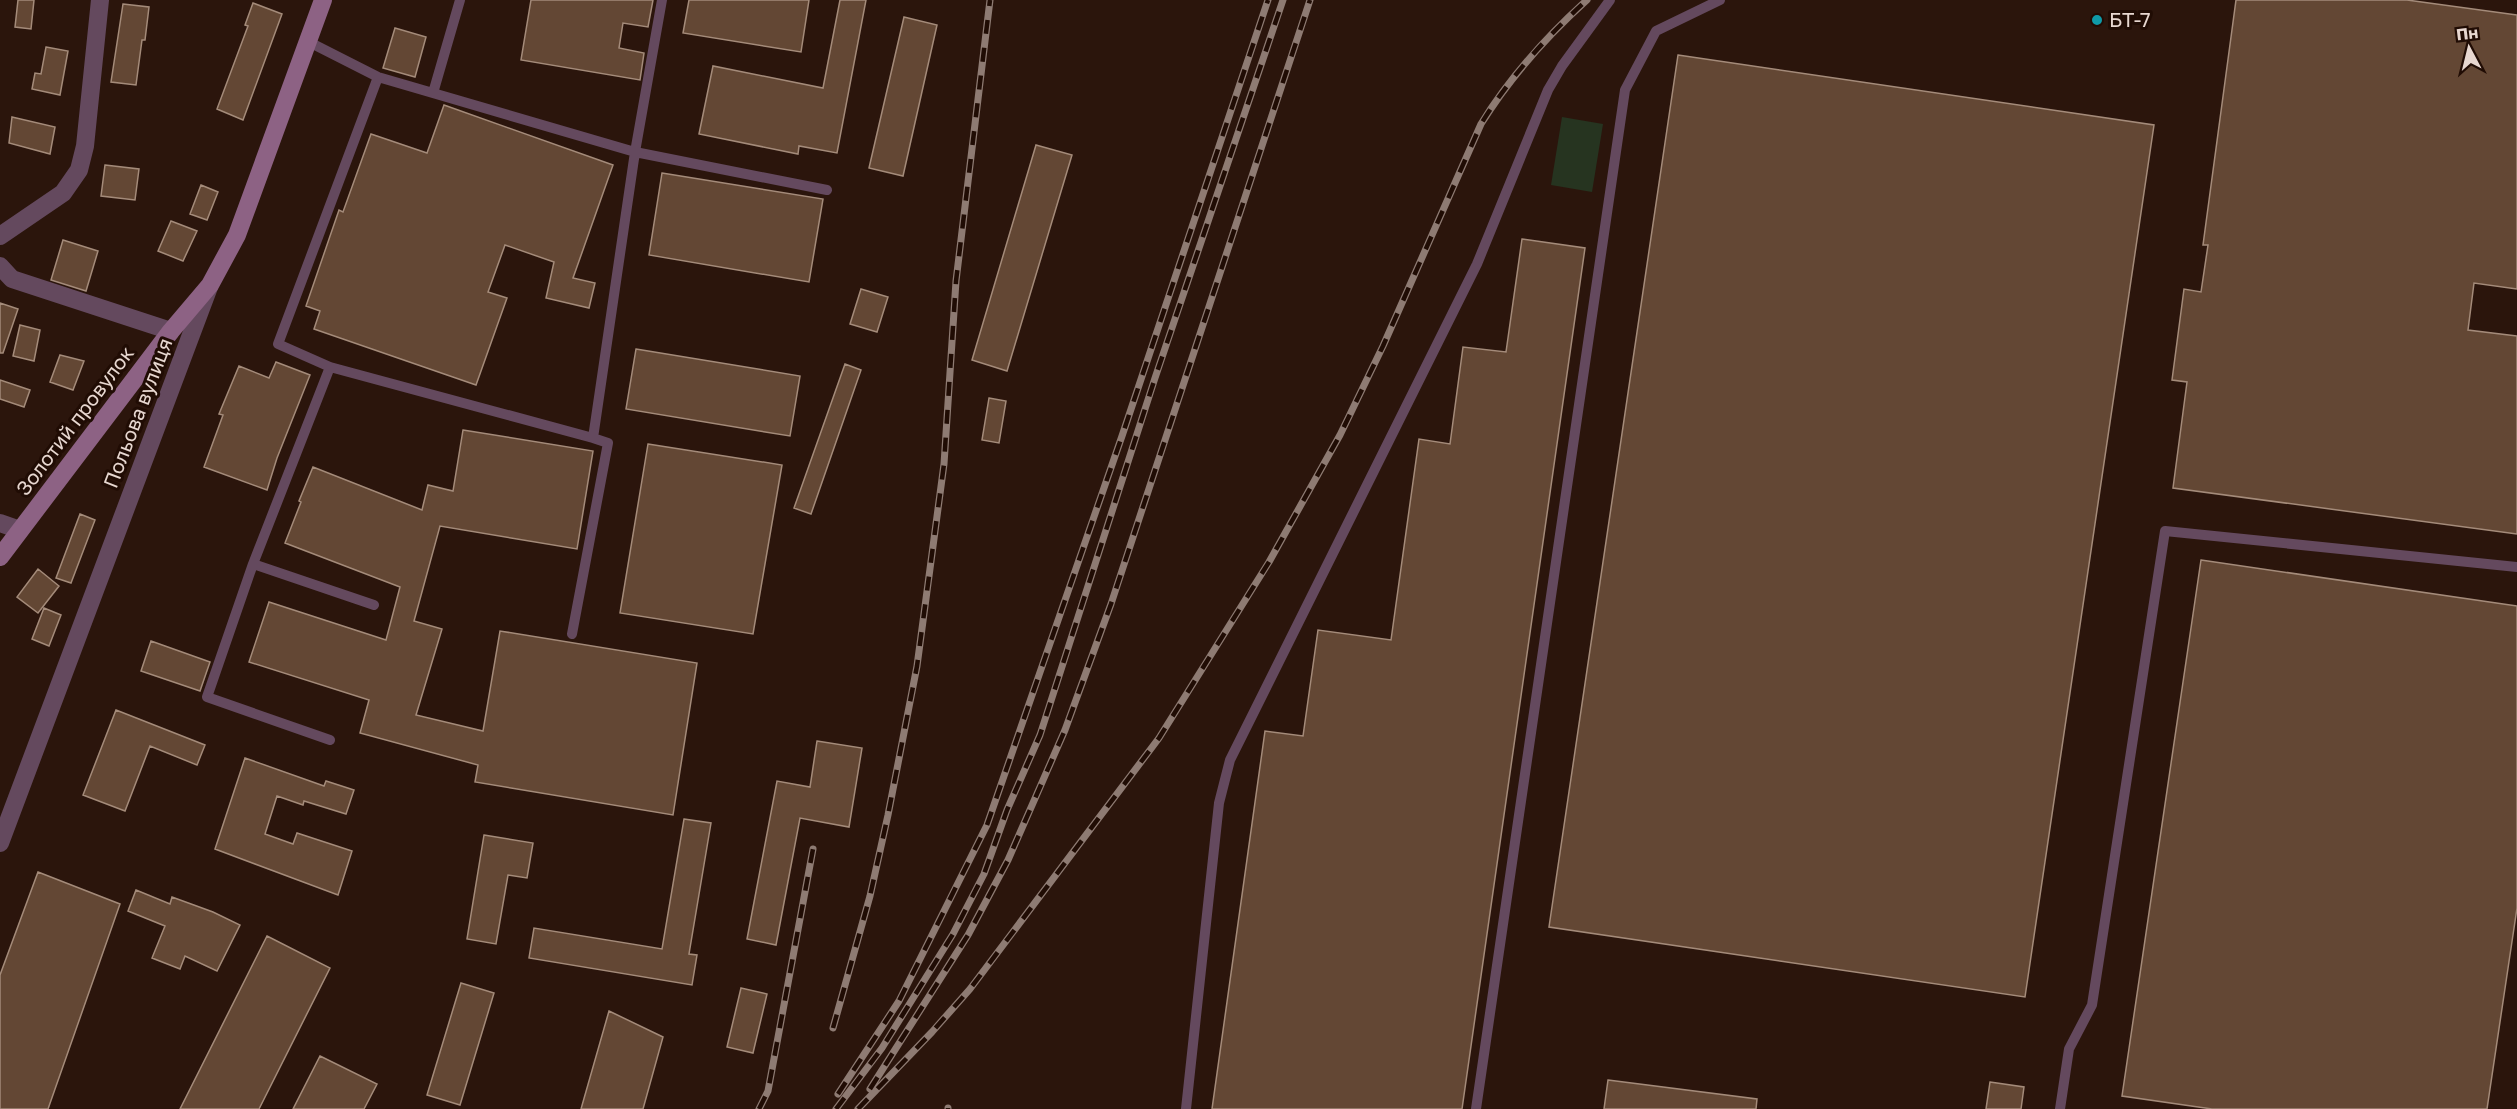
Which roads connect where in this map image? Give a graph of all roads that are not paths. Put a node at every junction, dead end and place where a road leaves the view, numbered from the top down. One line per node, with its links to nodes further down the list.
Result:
1 (100, 0): 12 (street)
2 (323, 0): 7 (main road, Польова вулиця)
3 (460, 0): 9 (lane)
4 (662, 0): 10 (lane)
5 (1610, 0): 27 (lane)
6 (1720, 0): 28 (lane)
7 (309, 42): 8 (lane); 14 (main road, Польова вулиця)
8 (378, 77): 9 (lane); 16 (lane)
9 (434, 93): 10 (lane)
10 (635, 152): 11 (lane); 17 (lane)
11 (828, 190)
12 (0, 236)
13 (0, 266): 15 (street)
14 (210, 285): 15 (main road, Золотий провулок); 26 (street, Польова вулиця)
15 (171, 331): 19 (main road, Золотий провулок)
16 (330, 367): 17 (lane); 21 (lane)
17 (593, 438): 24 (lane)
18 (0, 523): 19 (street)
19 (21, 530): 20 (main road, Золотий провулок)
20 (0, 557)
21 (254, 564): 23 (lane); 25 (lane)
22 (2517, 567): 29 (lane)
23 (374, 605)
24 (572, 634)
25 (330, 740)
26 (0, 843)
27 (1186, 1109)
28 (1476, 1109)
29 (2060, 1109)

